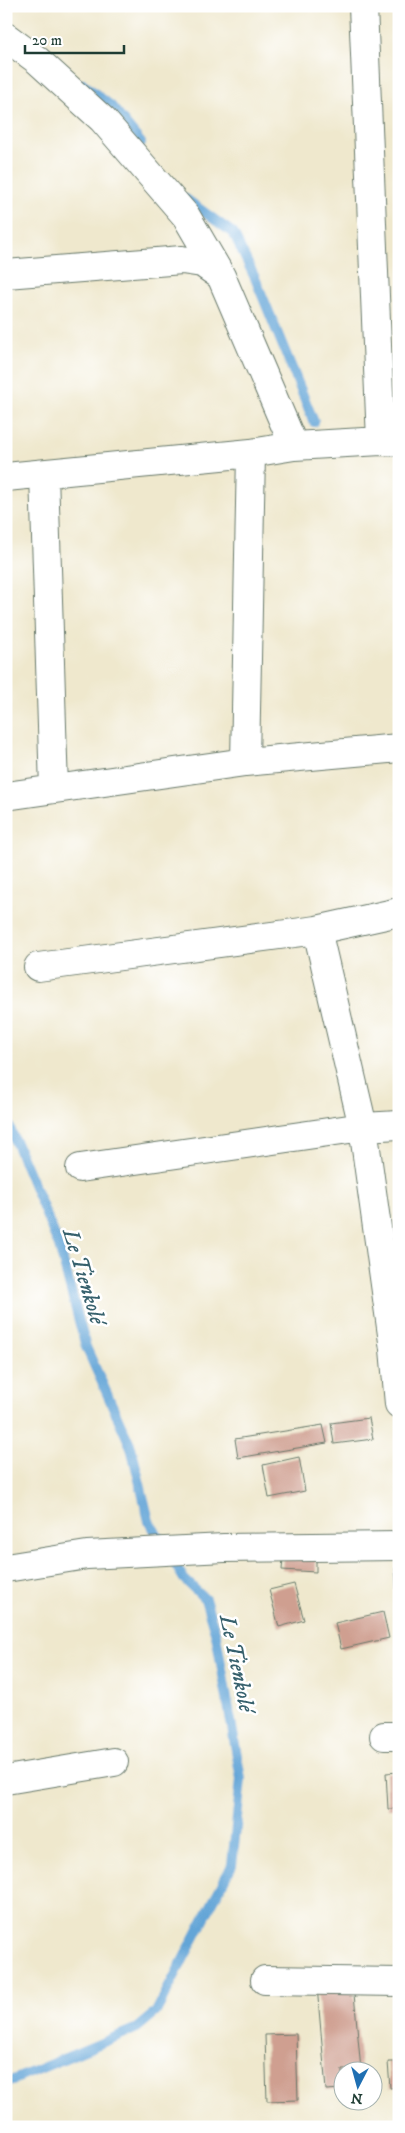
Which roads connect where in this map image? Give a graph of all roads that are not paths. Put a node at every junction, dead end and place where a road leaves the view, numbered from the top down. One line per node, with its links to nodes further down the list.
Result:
1 (363, 6): 5 (street)
2 (6, 37): 4 (street)
3 (6, 274): 4 (street)
4 (221, 276): 6 (street)
5 (390, 441): 6 (street)
6 (294, 446): 7 (street)
7 (251, 453): 8 (street); 11 (street)
8 (44, 474): 9 (street); 12 (street)
9 (6, 477)
10 (399, 748): 11 (street)
11 (245, 762): 12 (street)
12 (54, 789): 13 (street)
13 (6, 796)
14 (399, 912): 15 (street)
15 (317, 930): 16 (street); 18 (street)
16 (38, 966)
17 (399, 1125): 18 (street)
18 (363, 1127): 19 (street); 20 (street)
19 (80, 1168)
20 (396, 1349): 21 (street)
21 (399, 1404)
22 (399, 1546): 23 (street)
23 (6, 1568)
24 (114, 1762): 25 (street)
25 (6, 1780)
26 (265, 1980): 27 (street)
27 (399, 1982)

